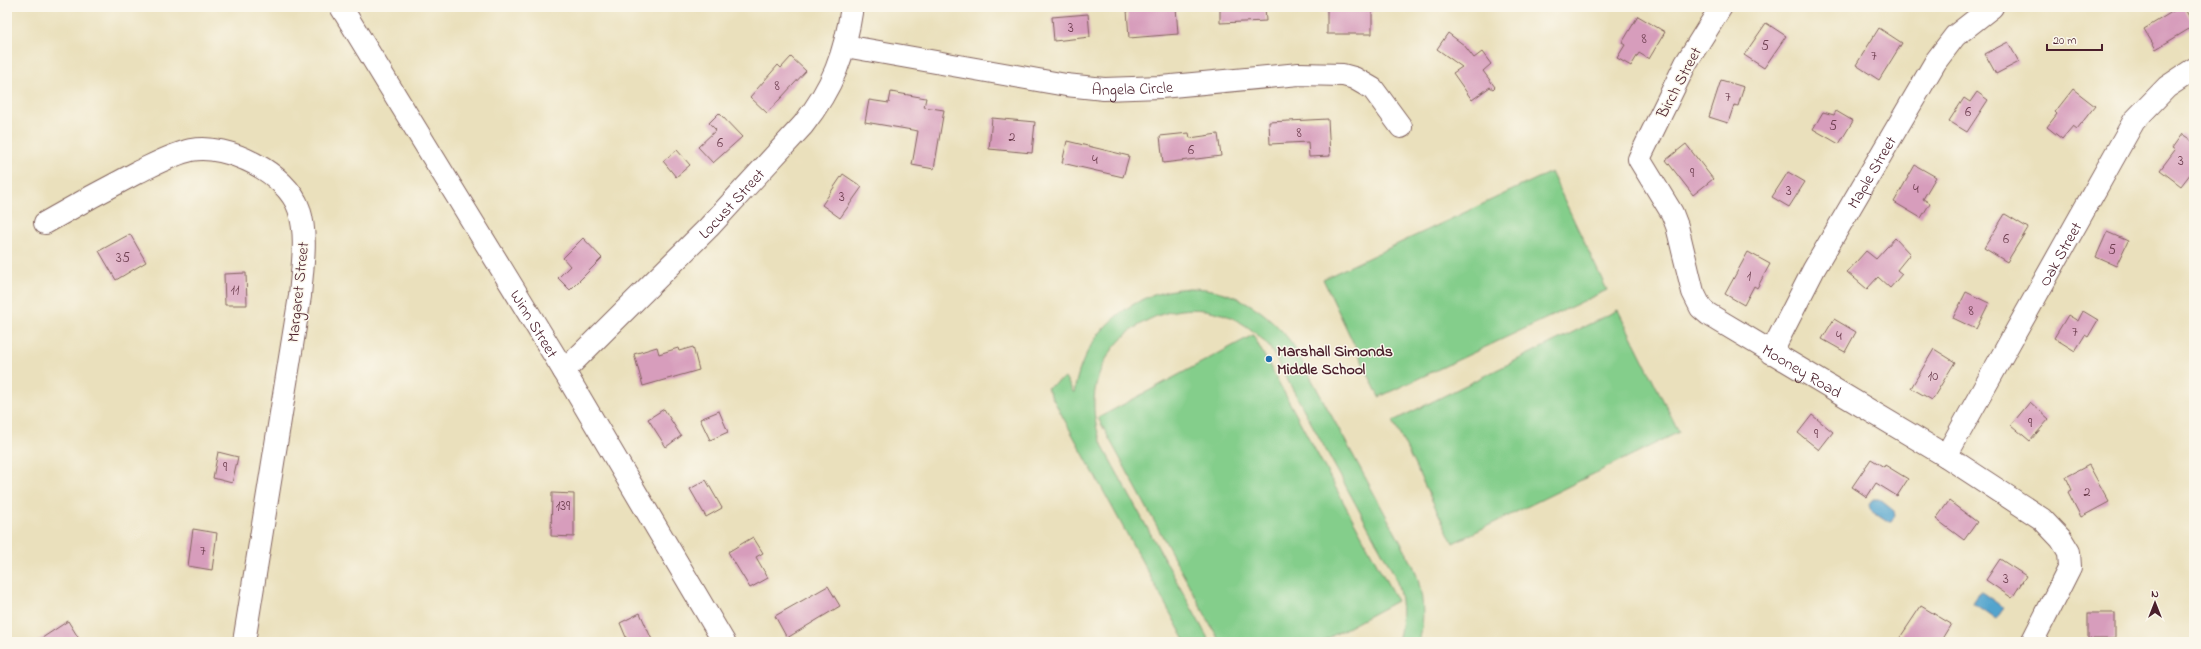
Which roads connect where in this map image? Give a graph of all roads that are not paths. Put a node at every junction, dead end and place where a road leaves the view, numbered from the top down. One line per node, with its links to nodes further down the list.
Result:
1 (341, 7): 11 (street, Winn Street)
2 (852, 7): 5 (street, Locust Street)
3 (1722, 7): 8 (street, Birch Street)
4 (1992, 7): 10 (street, Maple Street)
5 (845, 46): 7 (street, Angela Circle); 11 (street, Locust Street)
6 (2194, 69): 12 (street, Oak Street)
7 (1401, 127)
8 (1639, 159): 10 (street, Mooney Road)
9 (45, 223): 13 (street, Margaret Street)
10 (1772, 353): 12 (street, Mooney Road)
11 (564, 371): 14 (street, Winn Street)
12 (1946, 456): 15 (street, Mooney Road)
13 (244, 642)
14 (724, 642)
15 (2032, 642)

